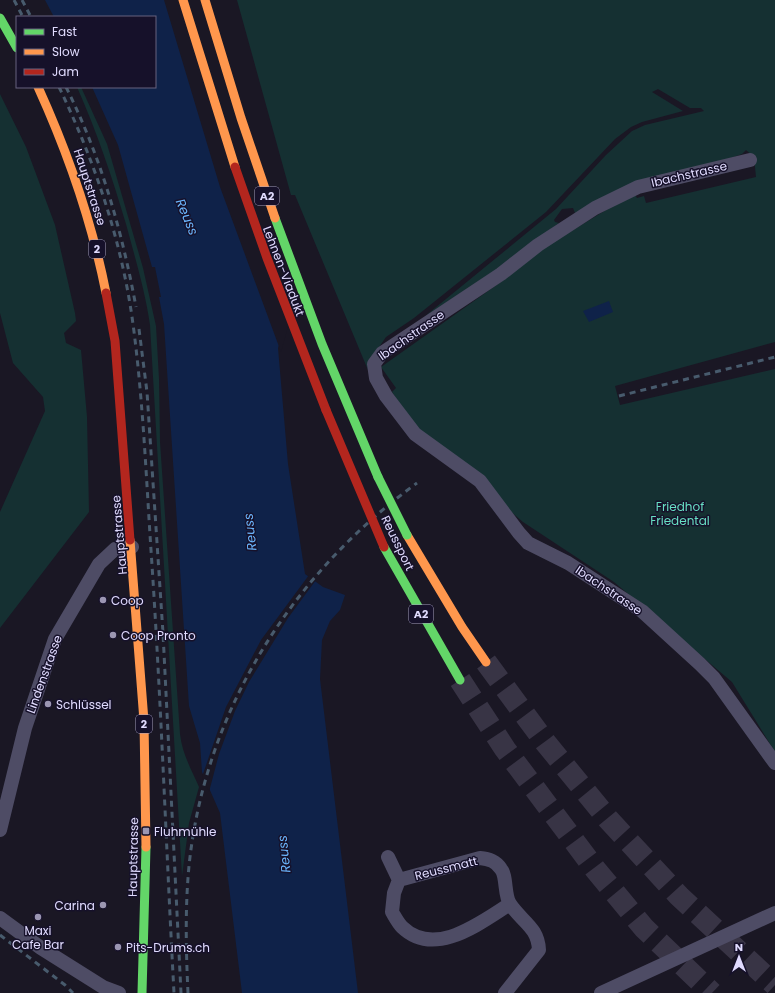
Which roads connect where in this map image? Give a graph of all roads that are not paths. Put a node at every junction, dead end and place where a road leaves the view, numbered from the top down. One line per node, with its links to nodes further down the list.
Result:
1 (183, 0): 7 (main road, Lehnen-Viadukt / A2)
2 (205, 0): 9 (main road, A2, bridge)
3 (0, 18): 4 (main road)
4 (16, 46)
5 (38, 88): 8 (main road, Hauptstrasse / 2)
6 (750, 160): 11 (street, Ibachstrasse)
7 (326, 410): 10 (main road, Reussport / A2, bridge)
8 (132, 547): 12 (street, Lindenstrasse); 19 (main road, Hauptstrasse / 2)
9 (486, 662)
10 (460, 680)
11 (775, 763)
12 (0, 830)
13 (388, 857): 14 (street, Reussmatt)
14 (399, 880): 15 (street, Reussmatt); 15 (street, Reussmatt)
15 (510, 904): 20 (street, Reussmatt)
16 (775, 913): 21 (street)
17 (0, 918): 18 (street)
18 (118, 993)
19 (142, 993)
20 (505, 993)
21 (601, 993)

